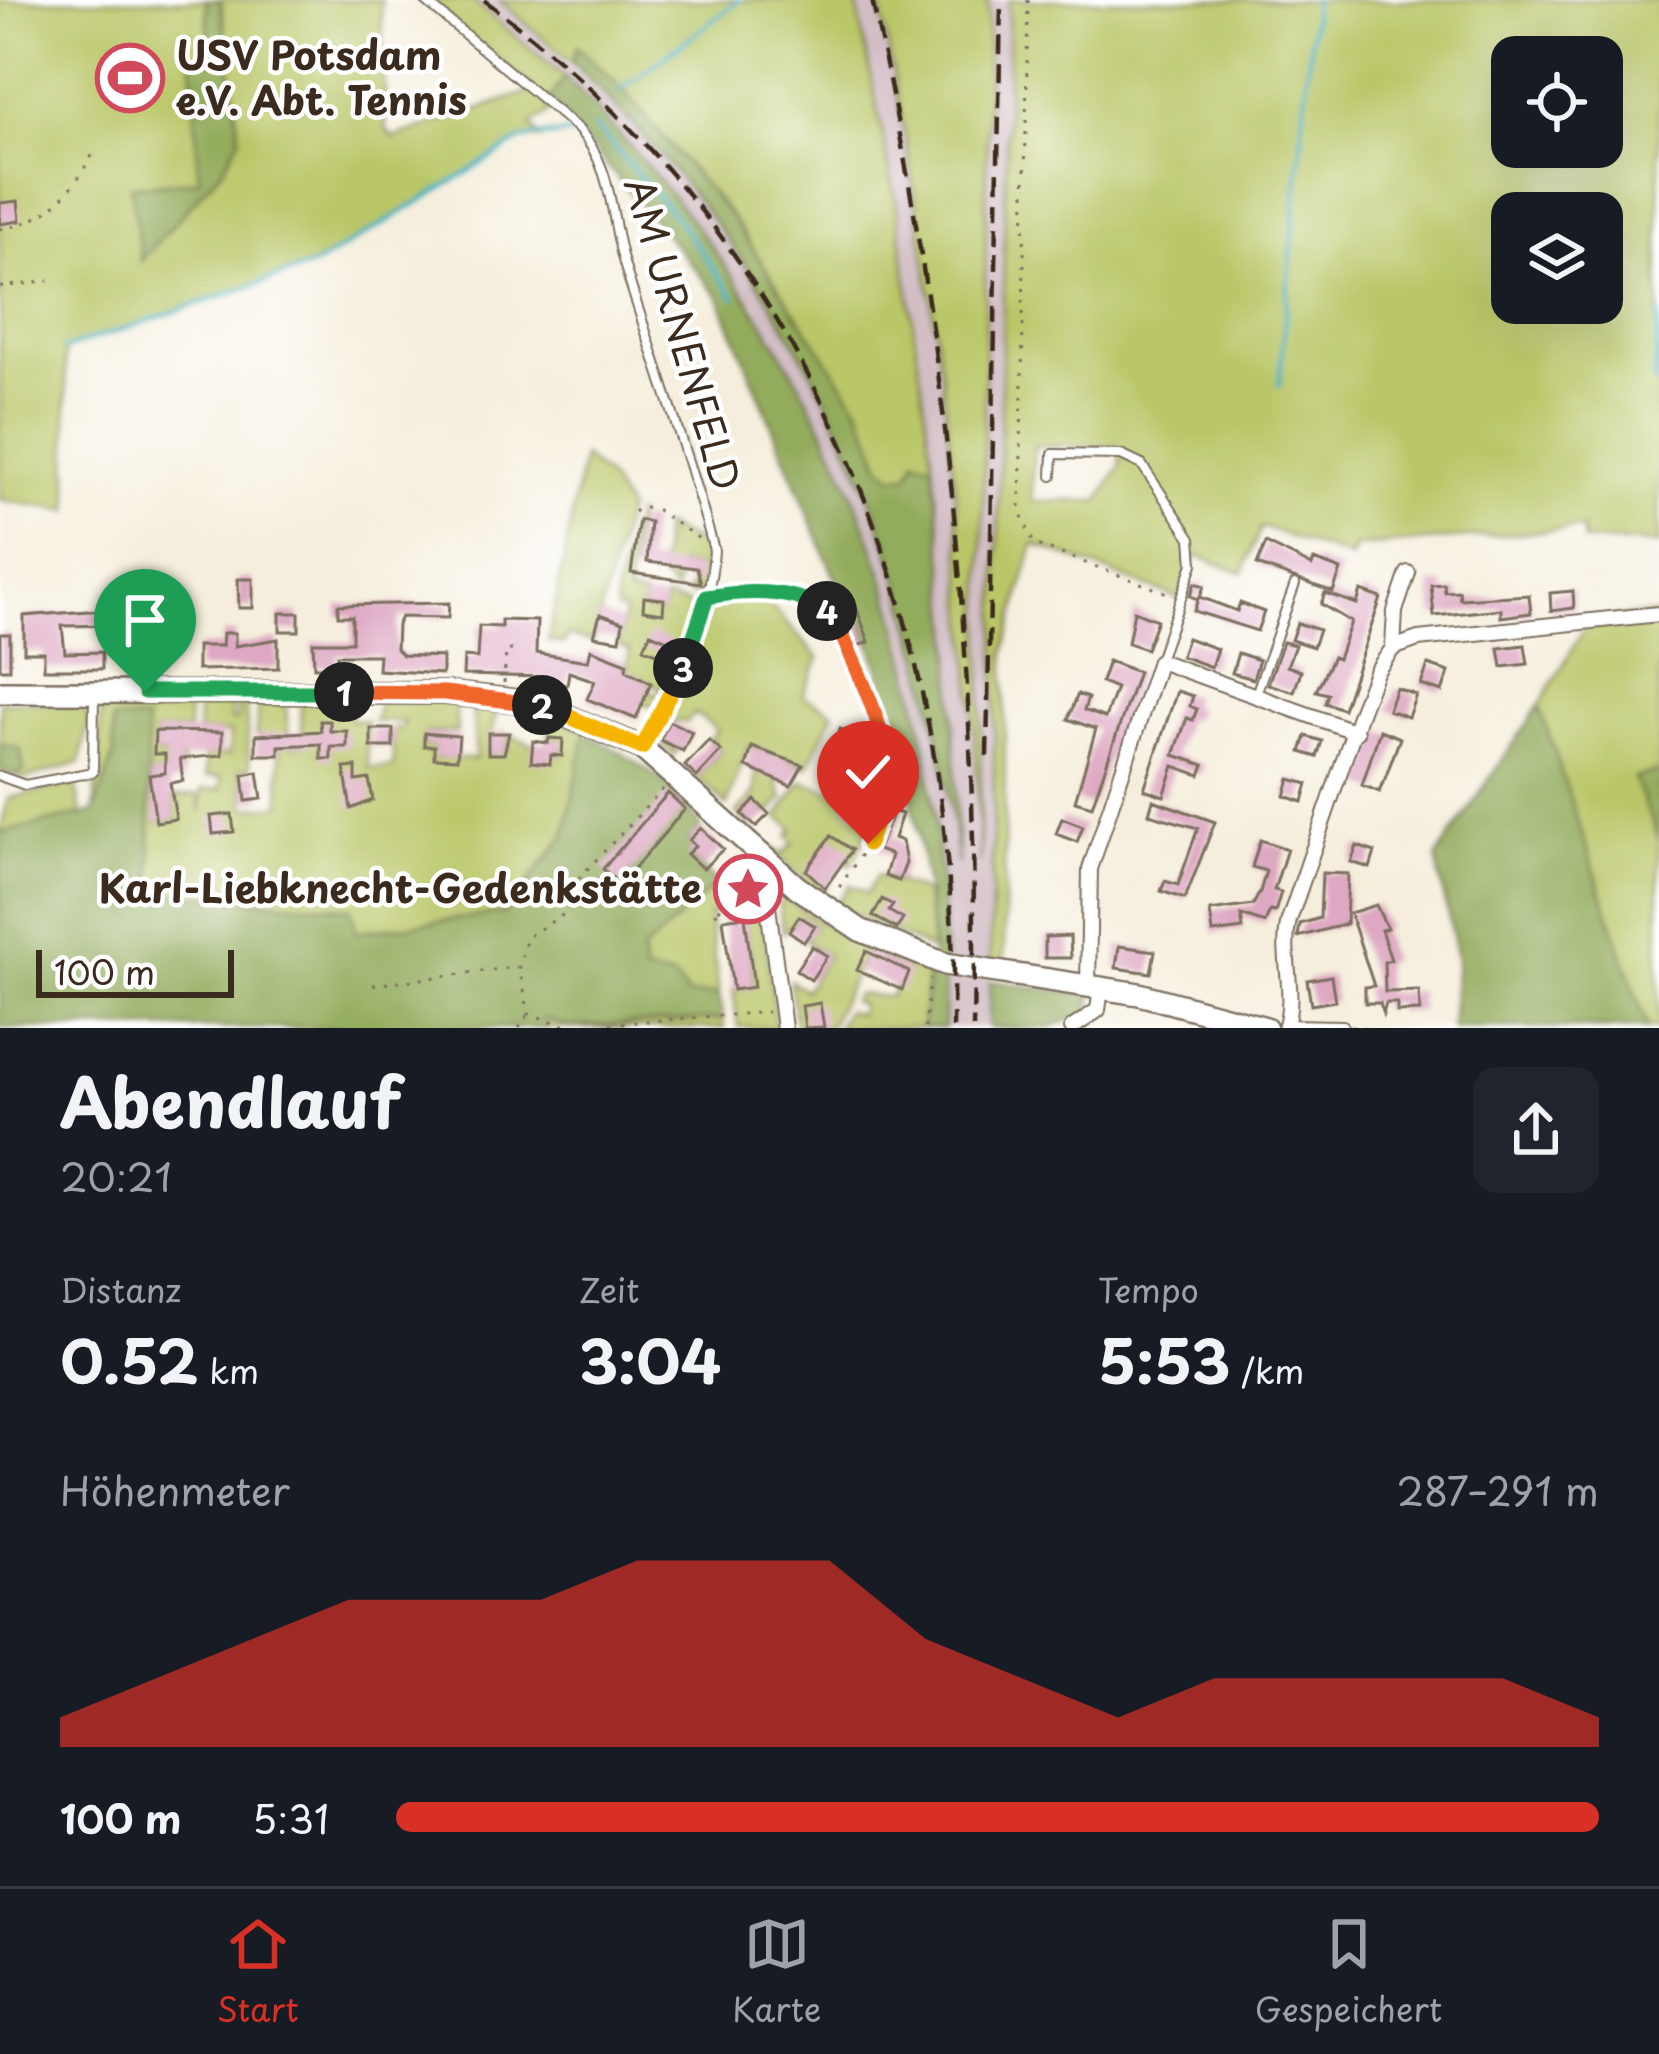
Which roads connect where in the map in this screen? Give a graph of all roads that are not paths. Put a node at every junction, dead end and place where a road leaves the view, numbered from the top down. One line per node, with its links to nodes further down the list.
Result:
1 (424, 0): 12 (lane, AM URNENFELD)
2 (1052, 476): 7 (lane)
3 (1408, 573): 6 (street)
4 (1294, 584): 10 (lane)
5 (1659, 614): 6 (street)
6 (1393, 648): 11 (street)
7 (1159, 661): 10 (street); 15 (street)
8 (0, 692): 9 (street)
9 (94, 692): 12 (street); 13 (lane)
10 (1256, 695): 11 (street)
11 (1356, 732): 17 (street)
12 (642, 748): 14 (street)
13 (0, 776)
14 (774, 881): 15 (street); 18 (street)
15 (1095, 987): 17 (street); 19 (street)
16 (1343, 1025): 17 (lane)
17 (1280, 1027)
18 (784, 1028)
19 (1072, 1028)

